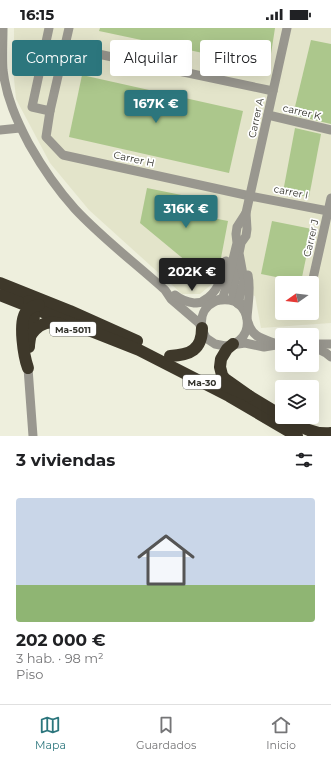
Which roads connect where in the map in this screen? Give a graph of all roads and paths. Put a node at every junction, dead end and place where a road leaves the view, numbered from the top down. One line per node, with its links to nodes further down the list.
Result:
1 (3, 28): 11 (street)
2 (49, 28): 9 (street)
3 (69, 28): 5 (street)
4 (287, 28): 8 (street, Carrer A)
5 (66, 40)
6 (102, 55): 8 (street)
7 (58, 76): 9 (street)
8 (273, 91): 10 (street, Carrer A)
9 (50, 111): 14 (street, Carrer H)
10 (268, 115): 13 (street, carrer K); 14 (street, Carrer A)
11 (20, 128): 12 (street); 23 (street)
12 (0, 130)
13 (331, 130)
14 (250, 196): 16 (street, carrer I); 17 (street, Carrer A)
15 (331, 198): 16 (street, Carrer J)
16 (328, 210): 20 (street, Carrer J)
17 (246, 213): 18 (street); 19 (street)
18 (236, 234): 25 (street); 26 (street)
19 (246, 236): 27 (street); 29 (street)
20 (314, 276)
21 (0, 284): 32 (highway, Ma-30)
22 (0, 290): 28 (highway)
23 (165, 290): 26 (street); 30 (street)
24 (0, 295): 28 (highway); 31 (highway)
25 (219, 300): 26 (street); 27 (street); 30 (street)
26 (200, 302)
27 (240, 305): 29 (street)
28 (33, 307): 31 (highway); 32 (highway, Ma-30); 32 (highway)
29 (247, 320): 33 (street); 34 (street)
30 (202, 328): 34 (street); 39 (highway)
31 (26, 332): 32 (highway, Ma-5011); 41 (highway)
32 (121, 338): 39 (highway, Ma-30); 47 (highway, Ma-30)
33 (275, 342)
34 (233, 344): 36 (street); 42 (highway)
35 (331, 344): 37 (street)
36 (275, 345)
37 (319, 345)
38 (319, 349): 40 (street)
39 (170, 356): 42 (highway, Ma-30)
40 (331, 357)
41 (28, 368): 46 (street)
42 (249, 396): 43 (highway, Ma-30)
43 (275, 411)
44 (297, 424): 45 (highway, Ma-30)
45 (331, 433)
46 (33, 436)
47 (297, 436)

